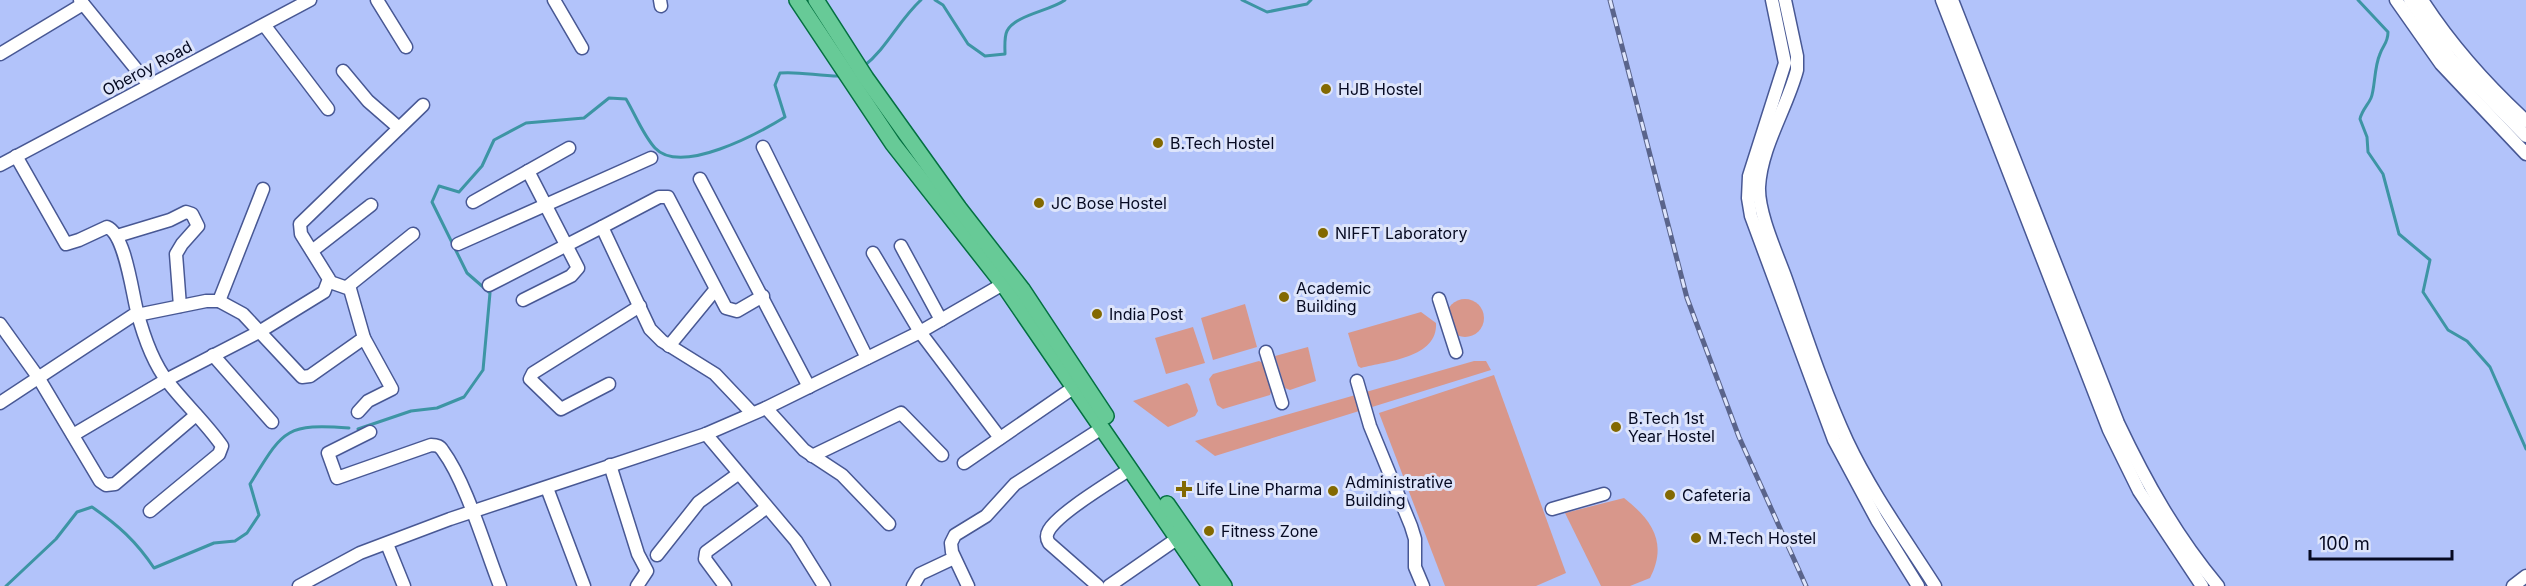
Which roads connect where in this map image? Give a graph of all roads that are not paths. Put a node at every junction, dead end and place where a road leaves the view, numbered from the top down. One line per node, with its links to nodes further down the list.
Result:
1 (310, 0): 14 (street, Oberoy Road)
2 (377, 0): 15 (street)
3 (554, 0): 16 (street)
4 (798, 0): 18 (main road)
5 (816, 0): 18 (main road)
6 (1772, 0): 119 (street)
7 (1785, 0): 120 (street)
8 (1942, 0): 121 (street)
9 (1952, 0): 122 (street)
10 (2396, 0): 28 (street)
11 (2410, 0): 25 (street)
12 (2422, 0): 23 (street)
13 (81, 2): 17 (street); 20 (street)
14 (265, 26): 20 (street, Oberoy Road); 22 (street)
15 (406, 47)
16 (582, 48)
17 (0, 54)
18 (848, 63): 46 (main road)
19 (343, 71): 24 (street)
20 (149, 85): 29 (street, Oberoy Road)
21 (423, 105): 24 (street)
22 (328, 109)
23 (2526, 121)
24 (399, 128): 44 (street)
25 (2526, 136)
26 (763, 147): 67 (street)
27 (569, 148): 32 (street)
28 (2526, 154)
29 (16, 156): 31 (street, Oberoy Road); 40 (street)
30 (651, 158): 36 (street)
31 (0, 165)
32 (528, 171): 35 (street); 36 (street)
33 (700, 179): 51 (street)
34 (263, 189): 54 (street)
35 (473, 202)
36 (545, 203): 41 (street); 42 (street)
37 (371, 205): 44 (street)
38 (602, 227): 42 (street); 50 (street); 56 (street)
39 (413, 234): 49 (street)
40 (117, 236): 55 (street); 57 (street)
41 (458, 244)
42 (568, 244): 48 (street); 53 (street)
43 (901, 246): 58 (street)
44 (312, 251): 47 (street)
45 (873, 253): 61 (street)
46 (1008, 281): 58 (street); 73 (main road); 117 (main road)
47 (330, 282): 49 (street); 60 (street)
48 (489, 285)
49 (347, 286): 62 (street)
50 (716, 290): 51 (street); 63 (street)
51 (763, 296): 72 (street)
52 (1440, 299): 65 (street)
53 (523, 300)
54 (219, 301): 55 (street); 60 (street)
55 (180, 306): 57 (street)
56 (640, 306): 63 (street); 71 (street)
57 (138, 314): 68 (street); 69 (street)
58 (941, 320): 61 (street)
59 (0, 324): 68 (street)
60 (259, 332): 62 (street); 66 (street)
61 (920, 332): 67 (street); 85 (street)
62 (364, 338): 77 (street)
63 (669, 345): 78 (street)
64 (1266, 352): 74 (street)
65 (1456, 352)
66 (213, 355): 69 (street); 80 (street)
67 (867, 358): 72 (street)
68 (38, 376): 75 (street); 84 (street)
69 (166, 380): 79 (street); 84 (street)
70 (1357, 381): 118 (street)
71 (609, 384)
72 (809, 387): 76 (street)
73 (1073, 388): 81 (main road); 85 (street)
74 (1282, 402)
75 (0, 404)
76 (766, 408): 78 (street); 87 (street)
77 (358, 412)
78 (752, 413): 83 (street)
79 (196, 416): 84 (street); 96 (street)
80 (272, 422)
81 (1102, 428): 90 (main road); 102 (street)
82 (370, 432): 97 (street)
83 (706, 434): 89 (street); 91 (street)
84 (73, 435)
85 (1000, 438): 88 (street)
86 (942, 455): 87 (street)
87 (812, 456): 98 (street)
88 (964, 463)
89 (610, 465): 92 (street); 109 (street)
90 (1130, 469): 99 (main road); 114 (street)
91 (738, 474): 94 (street); 101 (street)
92 (547, 488): 97 (street); 108 (street)
93 (1604, 494): 95 (street)
94 (766, 508): 110 (street); 111 (street)
95 (1552, 509)
96 (150, 511)
97 (471, 512): 100 (street); 107 (street)
98 (889, 524)
99 (1178, 538): 115 (street); 116 (main road)
100 (387, 544): 104 (street); 106 (street)
101 (657, 555)
102 (954, 558): 112 (street); 113 (street)
103 (2526, 576): 123 (street)
104 (316, 581): 105 (street)
105 (299, 586)
106 (404, 586)
107 (500, 586)
108 (584, 586)
109 (637, 586)
110 (725, 586)
111 (824, 586)
112 (913, 586)
113 (968, 586)
114 (1098, 586)
115 (1109, 586)
116 (1210, 586)
117 (1224, 586)
118 (1423, 586)
119 (1918, 586)
120 (1935, 586)
121 (2202, 586)
122 (2218, 586)
123 (2513, 586)

